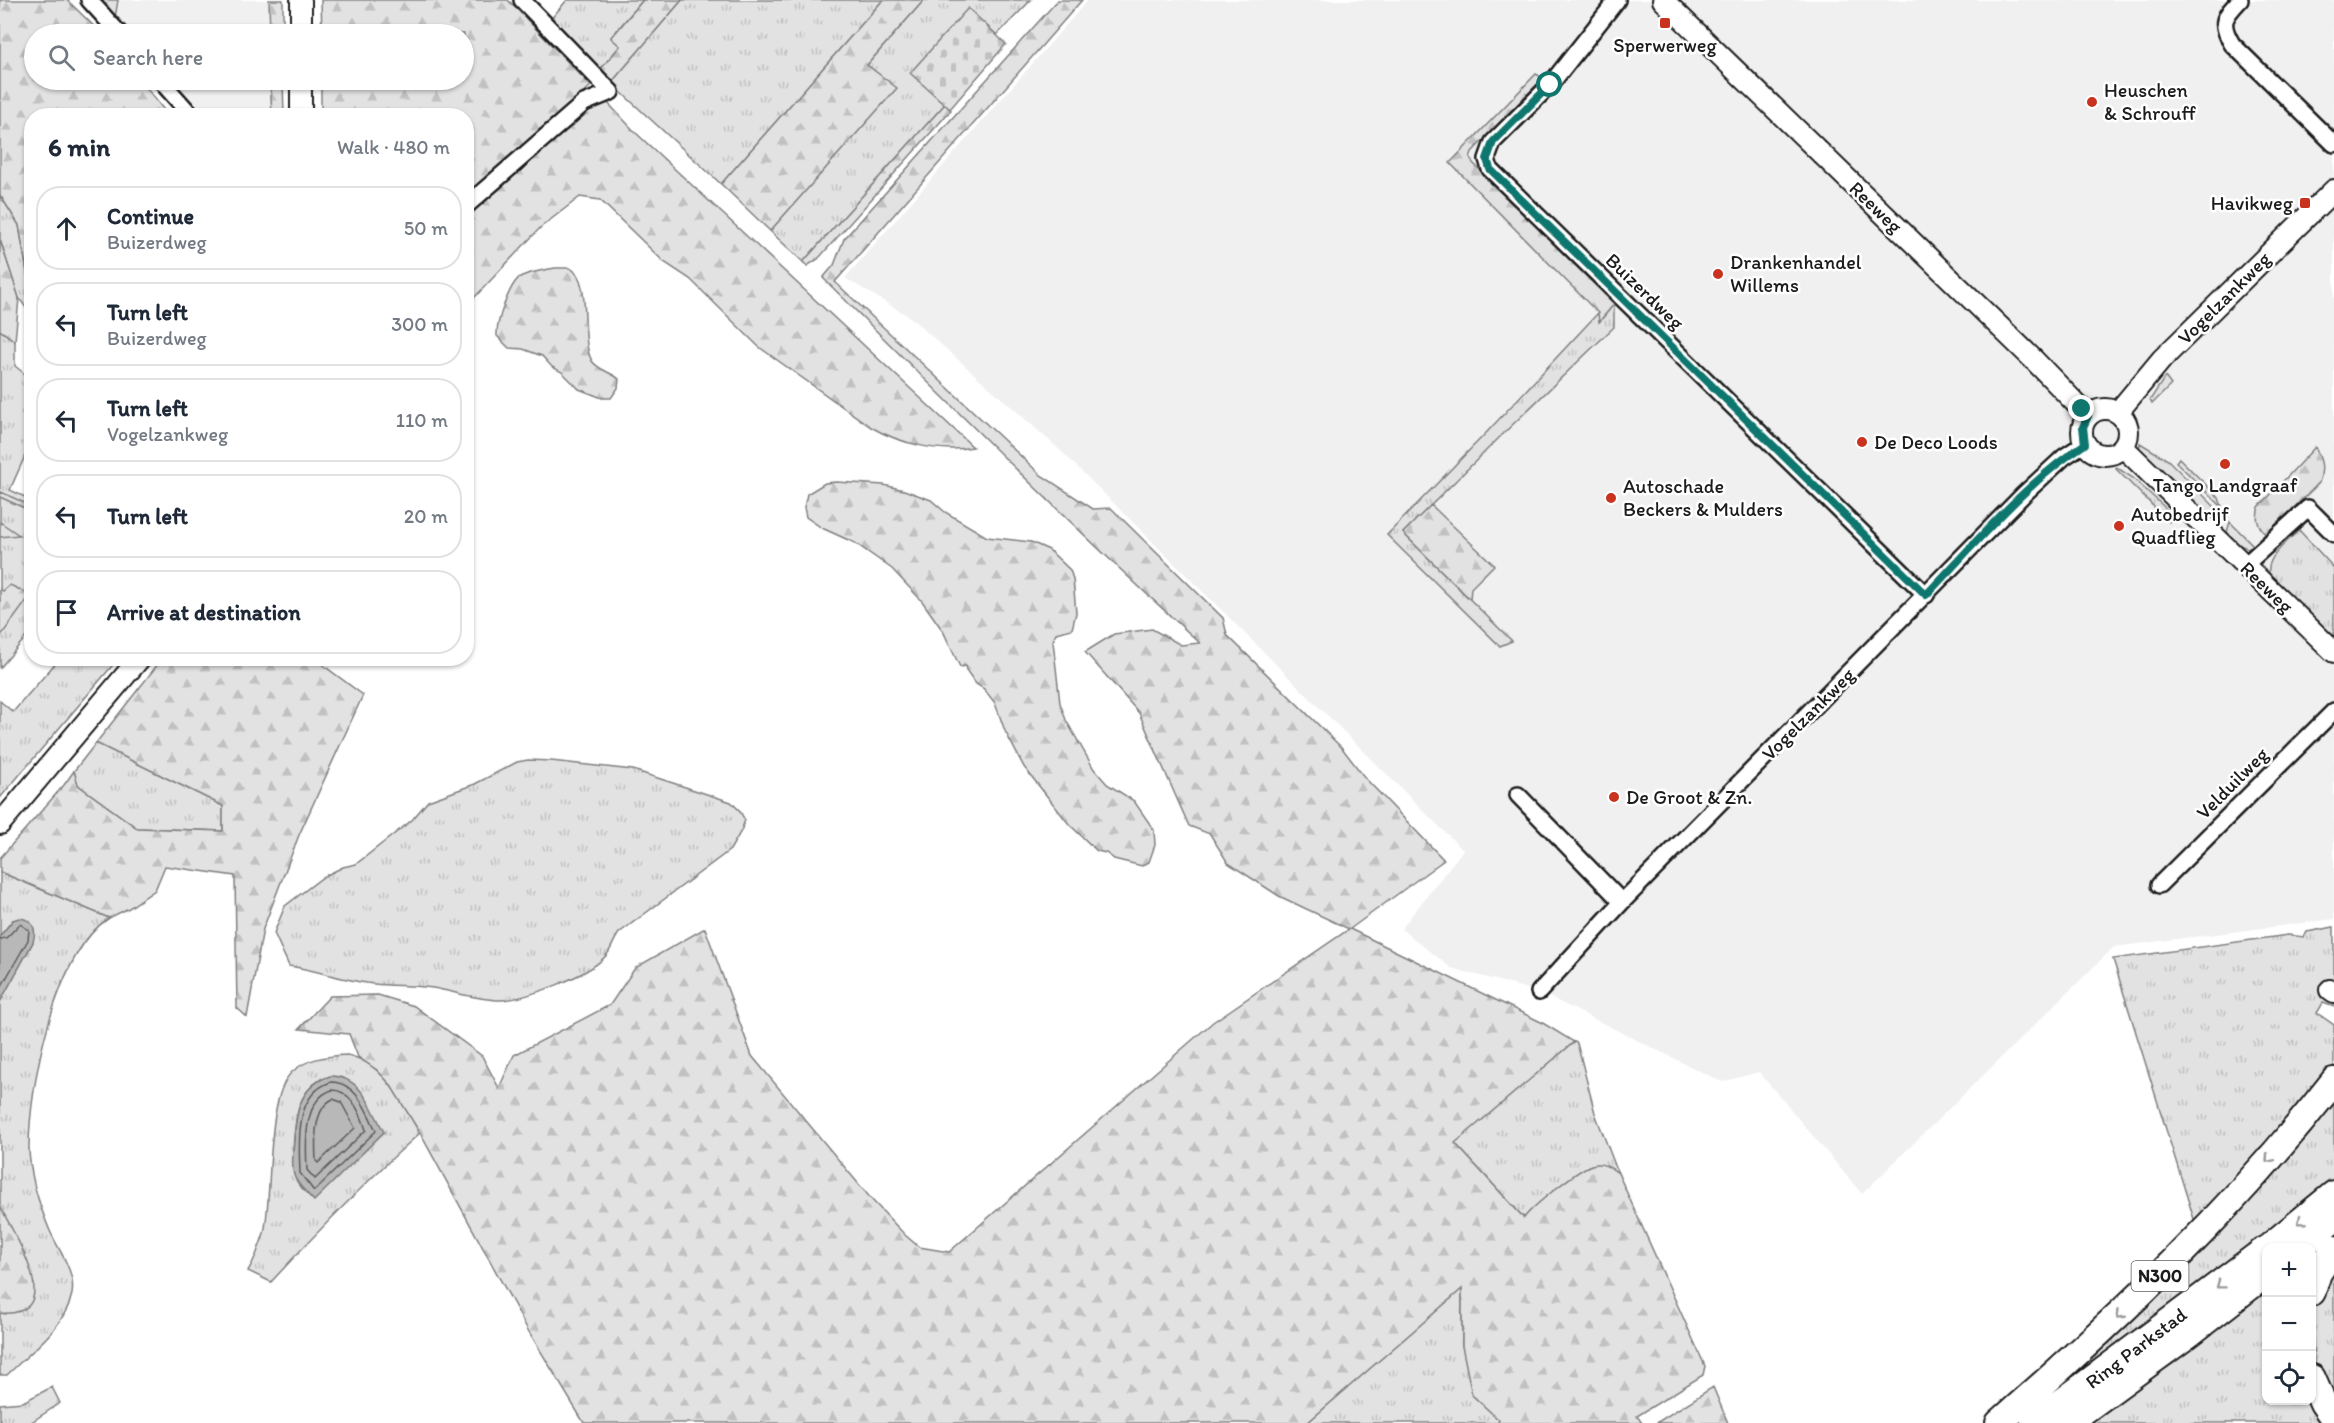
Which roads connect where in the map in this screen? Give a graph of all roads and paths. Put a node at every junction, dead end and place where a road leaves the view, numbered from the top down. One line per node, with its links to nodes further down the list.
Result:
1 (89, 0): 7 (street)
2 (301, 0): 8 (street)
3 (522, 0): 15 (street)
4 (1617, 0): 22 (street, Buizerdweg)
5 (1663, 0): 17 (street, Reeweg)
6 (2240, 0): 13 (street)
7 (111, 24)
8 (301, 24)
9 (169, 90): 11 (street)
10 (301, 90): 12 (street)
11 (185, 108)
12 (301, 108)
13 (2334, 144)
14 (2334, 190): 16 (street, Vogelzankweg)
15 (474, 199)
16 (2118, 412): 17 (street); 19 (street)
17 (2088, 416): 18 (street)
18 (2085, 444): 19 (street); 22 (street, Vogelzankweg)
19 (2123, 447): 21 (street, Reeweg)
20 (2334, 534): 21 (street)
21 (2245, 565): 23 (street, Reeweg)
22 (1926, 595): 29 (street, Vogelzankweg)
23 (2334, 652)
24 (133, 666): 27 (street)
25 (2334, 711): 28 (street, Velduilweg)
26 (1518, 795): 29 (street)
27 (0, 824)
28 (2159, 885)
29 (1622, 902): 30 (street, Vogelzankweg)
30 (1539, 992)
31 (2334, 1081): 42 (highway, N300, one-way to 42)
32 (2334, 1194): 34 (highway, Ring Parkstad / N300, one-way to 34)
33 (2334, 1219): 35 (highway)
34 (2273, 1243)
35 (2305, 1243)
36 (2334, 1249): 39 (highway)
37 (2262, 1252): 43 (highway, Ring Parkstad / N300, one-way to 43)
38 (2262, 1277): 44 (highway, Ring Parkstad)
39 (2316, 1279)
40 (2316, 1389): 41 (highway)
41 (2334, 1419)
42 (1999, 1423)
43 (2034, 1423)
44 (2067, 1423)

